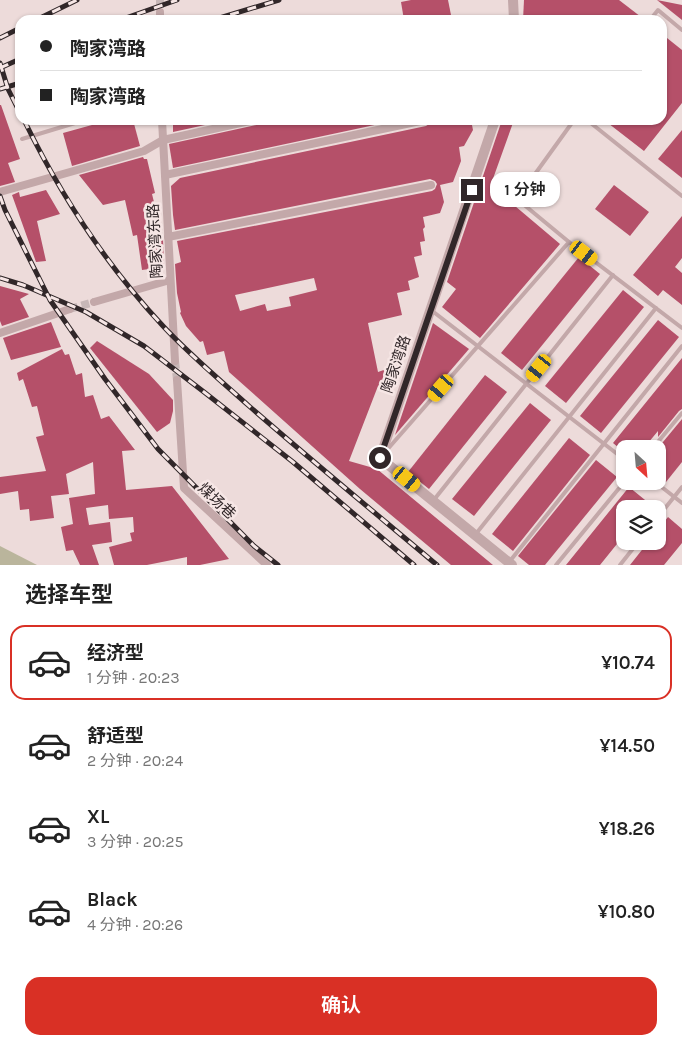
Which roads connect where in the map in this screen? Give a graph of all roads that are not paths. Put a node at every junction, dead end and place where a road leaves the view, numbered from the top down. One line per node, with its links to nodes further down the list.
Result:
1 (513, 0): 2 (street)
2 (514, 15)
3 (654, 15): 4 (lane)
4 (664, 15)
5 (667, 18): 6 (lane)
6 (682, 30)
7 (68, 125): 14 (lane)
8 (162, 125): 15 (street, 陶家湾东路)
9 (231, 125): 15 (street)
10 (401, 125): 16 (street)
11 (493, 125): 27 (street, 陶家湾路)
12 (570, 125): 21 (lane)
13 (593, 125): 19 (lane)
14 (22, 139)
15 (163, 140): 16 (street, 陶家湾东路); 18 (street)
16 (165, 175): 20 (street, 陶家湾东路)
17 (432, 185): 20 (street)
18 (0, 192)
19 (682, 196)
20 (168, 237): 23 (street, 陶家湾东路)
21 (569, 242): 22 (lane); 30 (lane)
22 (613, 276): 25 (lane); 34 (lane)
23 (170, 280): 24 (street); 32 (street, 陶家湾东路)
24 (94, 302)
25 (656, 308): 28 (lane); 36 (lane)
26 (70, 309): 29 (street)
27 (431, 310): 30 (lane); 40 (street, 陶家湾路)
28 (682, 328)
29 (0, 333)
30 (478, 346): 34 (lane); 40 (lane)
31 (682, 346): 38 (lane)
32 (176, 361)
33 (177, 381): 51 (street, 煤场巷)
34 (527, 384): 36 (lane); 45 (lane)
35 (682, 413): 37 (lane)
36 (570, 418): 38 (lane); 48 (lane)
37 (660, 440)
38 (604, 443): 39 (lane); 50 (lane)
39 (616, 453)
40 (380, 458): 45 (street)
41 (682, 487): 44 (lane)
42 (618, 490): 52 (lane)
43 (665, 490): 44 (lane)
44 (674, 497): 46 (lane); 47 (lane)
45 (433, 501): 48 (street)
46 (682, 503)
47 (666, 507)
48 (475, 535): 50 (street)
49 (631, 550): 53 (lane)
50 (510, 564)
51 (267, 565)
52 (556, 565)
53 (620, 565)

